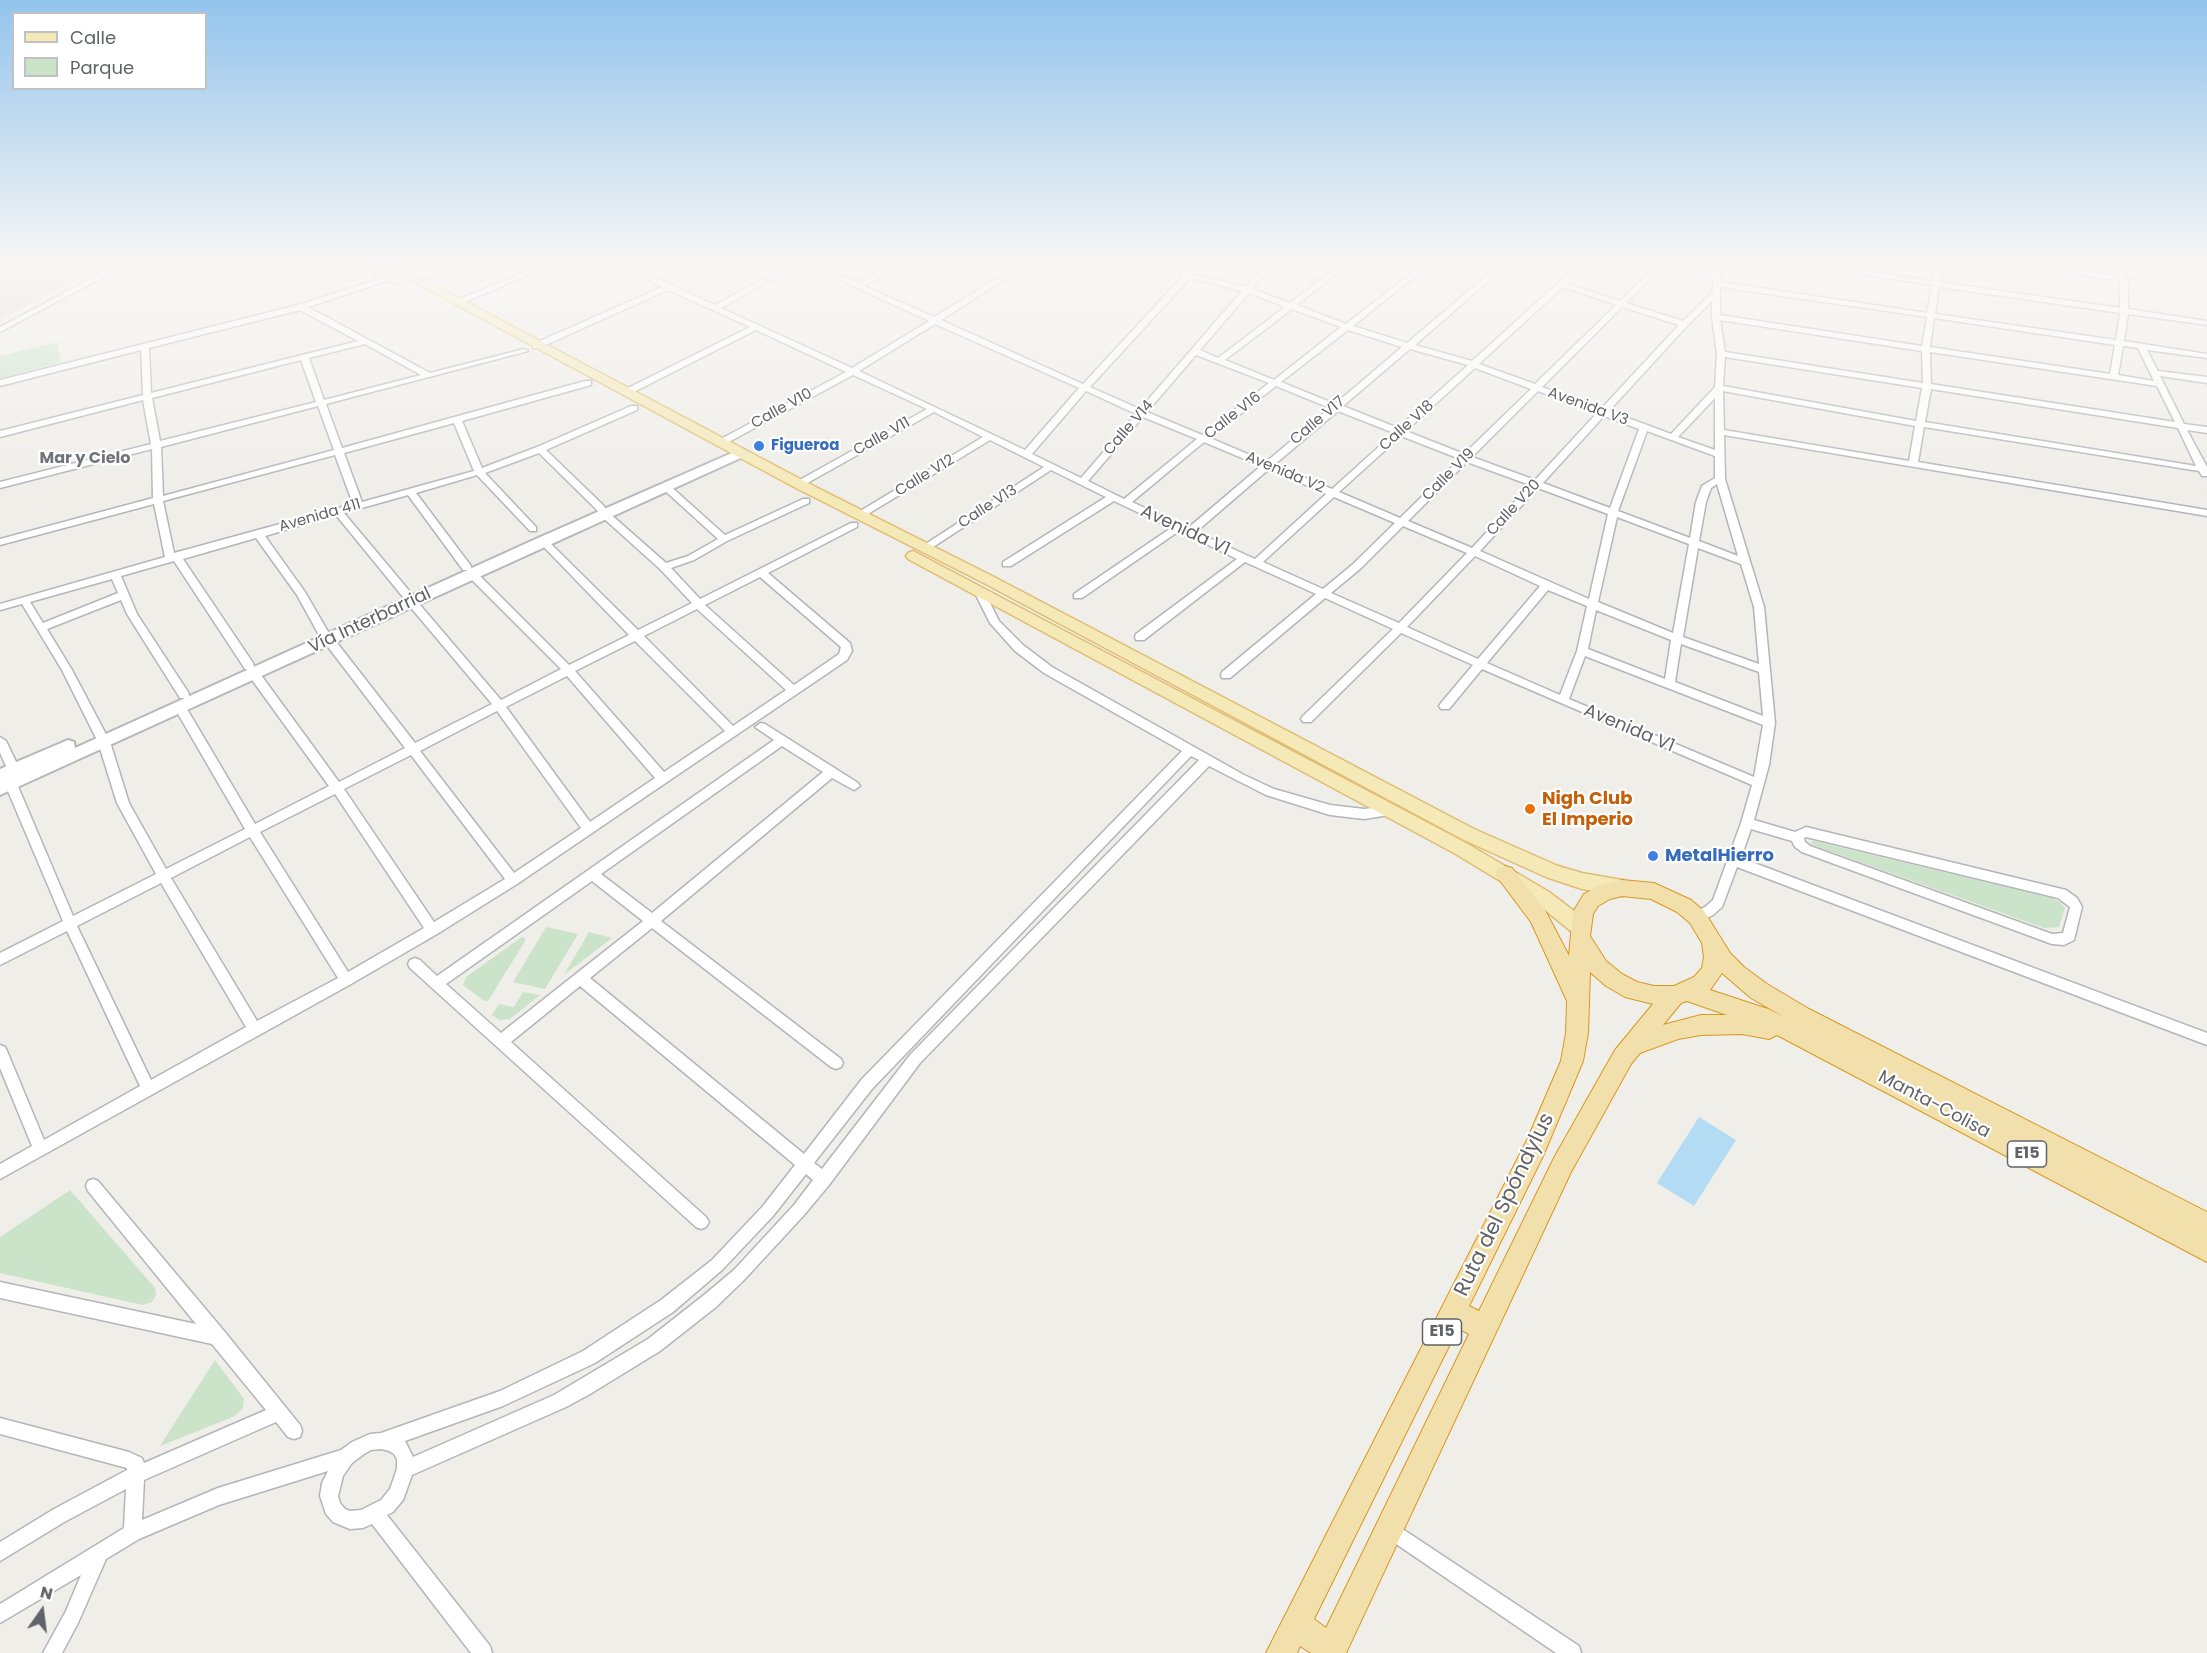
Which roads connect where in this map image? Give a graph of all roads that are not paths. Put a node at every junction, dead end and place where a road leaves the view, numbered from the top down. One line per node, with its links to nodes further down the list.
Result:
1 (168, 341): 26 (street)
2 (516, 341): 28 (main road)
3 (518, 341): 28 (main road)
4 (547, 341): 28 (street)
5 (728, 341): 48 (street)
6 (787, 341): 35 (street, Avenida V1)
7 (900, 341): 35 (street, Calle V10)
8 (984, 341): 45 (street, Avenida V2)
9 (1126, 341): 45 (street)
10 (1203, 341): 29 (street, Calle V14)
11 (1245, 341): 33 (street)
12 (1330, 341): 42 (street, Calle V16)
13 (1387, 341): 24 (street, Avenida V3)
14 (1414, 341): 24 (street, Calle V17)
15 (1500, 341): 34 (street, Calle V18)
16 (1584, 341): 46 (street, Calle V19)
17 (1668, 341): 55 (street, Calle V20)
18 (1719, 341): 30 (street)
19 (1885, 341): 27 (street)
20 (1927, 341): 27 (street)
21 (2107, 341): 23 (street)
22 (364, 342): 31 (street); 37 (street)
23 (2120, 343): 25 (street); 38 (street)
24 (1408, 346): 34 (street, Avenida V3); 51 (street, Calle V17)
25 (2141, 346): 32 (street); 36 (street)
26 (145, 347): 40 (street); 49 (street)
27 (1926, 347): 38 (street); 44 (street)
28 (530, 349): 37 (street); 41 (main road); 48 (main road)
29 (1194, 351): 33 (street); 54 (street, Calle V14)
30 (1721, 354): 44 (street); 47 (street)
31 (304, 356): 49 (street); 50 (street)
32 (2207, 356)
33 (1219, 361): 42 (street)
34 (1474, 364): 46 (street, Avenida V3); 61 (street, Calle V18)
35 (853, 371): 53 (street, Avenida V1); 69 (street, Calle V10)
36 (2155, 373): 39 (street); 43 (street)
37 (428, 375): 50 (street)
38 (2114, 377): 43 (street)
39 (2207, 380)
40 (0, 383)
41 (588, 383): 52 (main road); 56 (street)
42 (1275, 383): 51 (street); 66 (street, Calle V16)
43 (2160, 384): 58 (street)
44 (1927, 386): 57 (street); 58 (street)
45 (1084, 387): 54 (street, Avenida V2); 71 (street)
46 (1536, 388): 55 (street, Avenida V3); 73 (street, Calle V19)
47 (1719, 388): 57 (street); 62 (street); 65 (street)
48 (627, 392): 69 (main road)
49 (147, 397): 63 (street); 67 (street)
50 (320, 403): 67 (street); 70 (street)
51 (1336, 406): 61 (street); 75 (street, Calle V17)
52 (633, 408): 68 (street, Avenida 411); 69 (main road)
53 (934, 409): 64 (street, Avenida V1); 81 (street, Calle V11)
54 (1142, 412): 66 (street, Avenida V2); 80 (street, Calle V14)
55 (1603, 412): 59 (street, Avenida V3); 83 (street, Calle V20)
56 (457, 420): 70 (street); 77 (street)
57 (1919, 424): 74 (street); 78 (street)
58 (2180, 426): 60 (street); 78 (street)
59 (1644, 428): 65 (street, Avenida V3); 94 (street)
60 (2207, 430)
61 (1400, 432): 73 (street); 86 (street, Calle V18)
62 (1721, 432): 72 (street); 74 (street)
63 (0, 434)
64 (991, 436): 71 (street, Avenida V1); 96 (street, Calle V12)
65 (1672, 438): 72 (street, Avenida V3)
66 (1203, 439): 75 (street, Avenida V2); 90 (street, Calle V16)
67 (156, 445): 82 (street); 88 (street)
68 (540, 449): 77 (street, Avenida 411); 92 (street)
69 (728, 451): 81 (main road); 84 (main road, Vía Interbarrial); 89 (main road); 92 (main road, Vía Interbarrial)
70 (337, 452): 88 (street); 91 (street)
71 (1027, 454): 76 (street, Avenida V1)
72 (1720, 454): 79 (street)
73 (1466, 459): 83 (street); 97 (street, Calle V19)
74 (1913, 464): 95 (street)
75 (1266, 465): 86 (street, Avenida V2); 100 (street, Calle V17)
76 (1051, 466): 80 (street, Avenida V1); 105 (street, Calle V13)
77 (479, 472): 85 (street, Avenida 411); 101 (street)
78 (2205, 472)
79 (1720, 479): 103 (street); 109 (street)
80 (1082, 482): 87 (street, Avenida V1)
81 (799, 484): 96 (main road)
82 (0, 485)
83 (1536, 485): 94 (street); 106 (street, Calle V20)
84 (664, 486): 92 (main road, Vía Interbarrial); 102 (street)
85 (410, 491): 91 (street, Avenida 411); 113 (street)
86 (1333, 493): 97 (street, Avenida V2); 110 (street, Calle V18)
87 (1113, 497): 90 (street, Avenida V1); 111 (street)
88 (158, 499): 104 (street); 107 (street)
89 (806, 501): 96 (main road); 102 (street)
90 (1125, 503): 98 (street, Avenida V1)
91 (358, 506): 93 (street, Avenida 411)
92 (602, 510): 101 (main road, Vía Interbarrial); 112 (street); 113 (main road, Vía Interbarrial)
93 (337, 511): 99 (street, Avenida 411); 121 (street)
94 (1613, 513): 103 (street); 123 (street)
95 (2207, 513)
96 (857, 520): 105 (main road); 114 (street, Calle V12); 117 (main road)
97 (1402, 522): 106 (street, Avenida V2); 118 (street, Calle V19)
98 (1177, 528): 100 (street, Avenida V1); 120 (street)
99 (258, 533): 107 (street, Avenida 411); 128 (street)
100 (1188, 533): 108 (street, Avenida V1)
101 (538, 535): 113 (main road, Vía Interbarrial); 129 (street)
102 (724, 539): 112 (street)
103 (1693, 541): 109 (street); 131 (street)
104 (0, 542)
105 (924, 549): 170 (main road)
106 (1474, 552): 116 (street, Avenida V2); 127 (street, Calle V20)
107 (173, 557): 115 (street, Avenida 411); 134 (street)
108 (1244, 558): 110 (street, Avenida V1); 130 (street)
109 (1746, 562): 136 (street)
110 (1256, 563): 118 (street, Avenida V1)
111 (1007, 564)
112 (664, 567): 124 (street)
113 (470, 571): 121 (main road, Vía Interbarrial); 135 (street)
114 (762, 573): 124 (street, Calle V12); 139 (street)
115 (115, 575): 119 (street); 122 (street, Avenida 411)
116 (1546, 585): 123 (street, Avenida V2); 133 (street)
117 (979, 591): 152 (street); 160 (main road)
118 (1324, 594): 127 (street, Avenida V1); 137 (street, Calle V19)
119 (123, 595): 126 (street); 140 (street)
120 (1078, 596)
121 (409, 598): 128 (main road, Vía Interbarrial); 142 (street)
122 (24, 600): 125 (street, Avenida 411); 126 (street)
123 (1591, 604): 131 (street, Avenida V2); 132 (street)
124 (699, 605): 129 (street, Calle V12); 139 (street)
125 (0, 607)
126 (42, 627): 148 (street)
127 (1401, 627): 133 (street, Avenida V1); 144 (street, Calle V20)
128 (326, 636): 134 (main road, Vía Interbarrial); 151 (street)
129 (636, 636): 135 (street, Calle V12); 147 (street)
130 (1140, 637)
131 (1678, 639): 136 (street, Avenida V2); 138 (street)
132 (1582, 651): 138 (street); 141 (street)
133 (1482, 664): 141 (street, Avenida V1); 143 (street)
134 (251, 670): 140 (main road, Vía Interbarrial); 159 (street)
135 (568, 670): 142 (street, Calle V12); 155 (street)
136 (1765, 670): 145 (street)
137 (1226, 675)
138 (1669, 684): 145 (street)
139 (792, 689): 147 (street)
140 (182, 701): 148 (main road, Vía Interbarrial); 163 (street)
141 (1563, 701): 157 (street, Avenida V1)
142 (499, 705): 151 (street, Calle V12); 162 (street)
143 (1445, 706)
144 (1307, 719)
145 (1769, 723): 157 (street)
146 (761, 727): 150 (street)
147 (731, 731): 155 (street)
148 (101, 737): 156 (main road, Vía Interbarrial); 168 (street)
149 (0, 741): 156 (street)
150 (781, 741): 154 (street); 166 (street)
151 (413, 748): 159 (street, Calle V12); 169 (street)
152 (1190, 750): 153 (street); 193 (street)
153 (1207, 759): 160 (street); 195 (street)
154 (831, 772): 158 (street); 172 (street)
155 (663, 779): 162 (street)
156 (6, 780): 173 (street)
157 (1758, 783): 161 (street)
158 (854, 786)
159 (336, 787): 163 (street, Calle V12); 174 (street)
160 (1391, 811): 167 (main road)
161 (1747, 823): 164 (street); 165 (street)
162 (590, 829): 169 (street)
163 (252, 830): 168 (street, Calle V12); 180 (street)
164 (1798, 838): 164 (street)
165 (1733, 860): 171 (street); 186 (street)
166 (592, 874): 172 (street); 181 (street)
167 (1505, 874): 175 (main road); 183 (highway)
168 (163, 875): 173 (street, Calle V12); 184 (street)
169 (513, 880): 174 (street)
170 (1622, 888): 171 (highway, E15); 175 (highway, E15)
171 (1697, 916): 176 (highway, E15)
172 (652, 921): 179 (street); 190 (street)
173 (70, 923): 177 (street, Calle V12); 191 (street)
174 (432, 930): 180 (street)
175 (1580, 931): 182 (highway, E15); 183 (highway, Ruta del Spóndylus / E15)
176 (1712, 941): 182 (highway, E15); 198 (highway, Manta-Colisa / E15)
177 (0, 959)
178 (415, 964): 181 (street)
179 (581, 979): 187 (street); 193 (street)
180 (346, 980): 184 (street)
181 (437, 983): 187 (street)
182 (1681, 994): 185 (highway, Manta-Colisa / E15); 188 (highway, Ruta del Spóndylus / E15)
183 (1578, 1003): 201 (highway, Ruta del Spóndylus / E15)
184 (255, 1029): 191 (street)
185 (1794, 1033): 188 (highway); 199 (highway, Manta-Colisa / E15)
186 (2207, 1039)
187 (502, 1041): 197 (street)
188 (1632, 1046): 202 (highway, Ruta del Spóndylus / E15)
189 (0, 1051): 192 (street)
190 (836, 1063)
191 (148, 1088): 192 (street)
192 (40, 1149): 194 (street)
193 (805, 1164): 195 (street); 207 (street)
194 (0, 1172)
195 (824, 1180): 209 (street)
196 (93, 1186): 203 (street)
197 (701, 1222)
198 (2207, 1225)
199 (2207, 1250)
200 (0, 1290): 203 (street)
201 (1453, 1311): 202 (highway); 217 (highway, Ruta del Spóndylus / E15)
202 (1484, 1328): 212 (highway, Ruta del Spóndylus / E15)
203 (218, 1337): 204 (street)
204 (278, 1413): 206 (street); 210 (street)
205 (0, 1426): 210 (street)
206 (294, 1431)
207 (381, 1440): 208 (street); 209 (street)
208 (346, 1457): 211 (street); 213 (street)
209 (406, 1469): 211 (street)
210 (136, 1475): 213 (street); 214 (street)
211 (375, 1514): 220 (street)
212 (1389, 1529): 218 (highway, Ruta del Spóndylus / E15); 221 (street)
213 (133, 1533): 215 (street)
214 (0, 1552)
215 (100, 1553): 216 (street); 219 (street)
216 (0, 1614)
217 (1286, 1641): 218 (highway)
218 (1331, 1651)
219 (52, 1653)
220 (483, 1653)
221 (1572, 1653)

